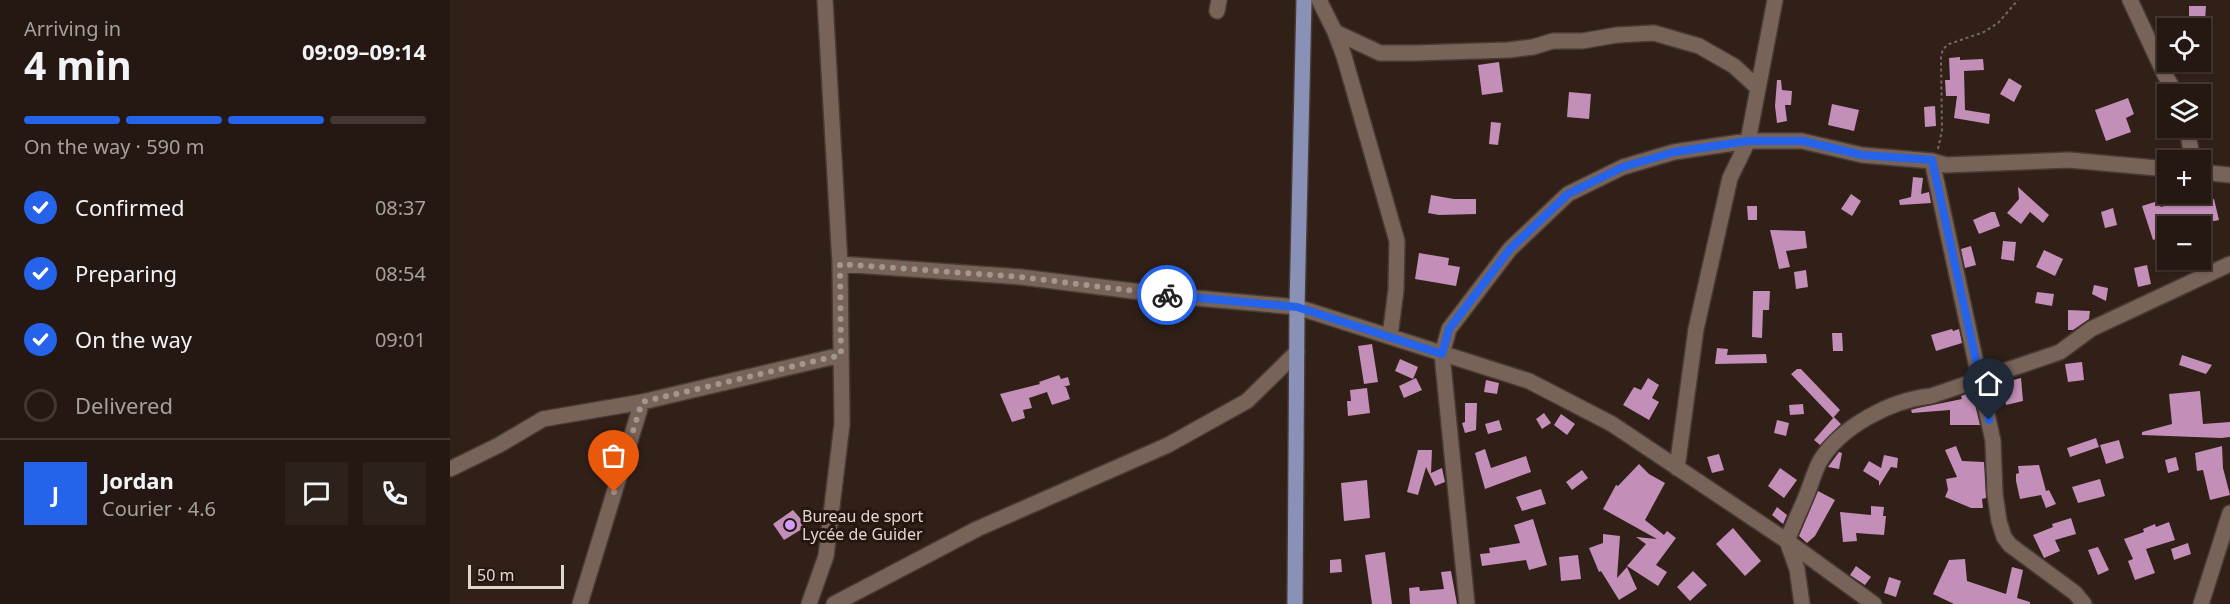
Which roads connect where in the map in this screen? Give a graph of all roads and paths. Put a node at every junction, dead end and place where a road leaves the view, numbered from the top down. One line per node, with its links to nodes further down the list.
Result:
1 (825, 0): 15 (street)
2 (1304, 0): 17 (main road)
3 (1319, 0): 7 (street)
4 (1776, 0): 9 (street)
5 (2018, 0): 11 (path)
6 (2130, 0): 8 (street)
7 (1335, 32): 9 (street); 18 (street)
8 (2170, 84)
9 (1758, 88): 10 (street)
10 (1748, 141): 11 (street); 20 (street); 24 (street)
11 (1932, 160): 12 (street); 22 (street)
12 (2157, 168)
13 (2211, 173): 14 (street)
14 (2230, 175)
15 (840, 264): 17 (street); 21 (street)
16 (2230, 264): 22 (street)
17 (1297, 307): 18 (street); 19 (main road)
18 (1390, 336): 20 (street)
19 (1296, 352): 30 (street); 31 (main road)
20 (1442, 354): 24 (street); 32 (street)
21 (841, 355): 23 (street); 29 (street)
22 (1981, 378): 27 (street); 35 (street)
23 (642, 402): 25 (street); 28 (street)
24 (1677, 468): 27 (street)
25 (450, 469)
26 (2230, 513): 36 (street)
27 (1787, 541): 33 (street); 34 (street)
28 (580, 604)
29 (809, 604)
30 (834, 604)
31 (1295, 604)
32 (1467, 604)
33 (1802, 604)
34 (1874, 604)
35 (2084, 604)
36 (2201, 604)

